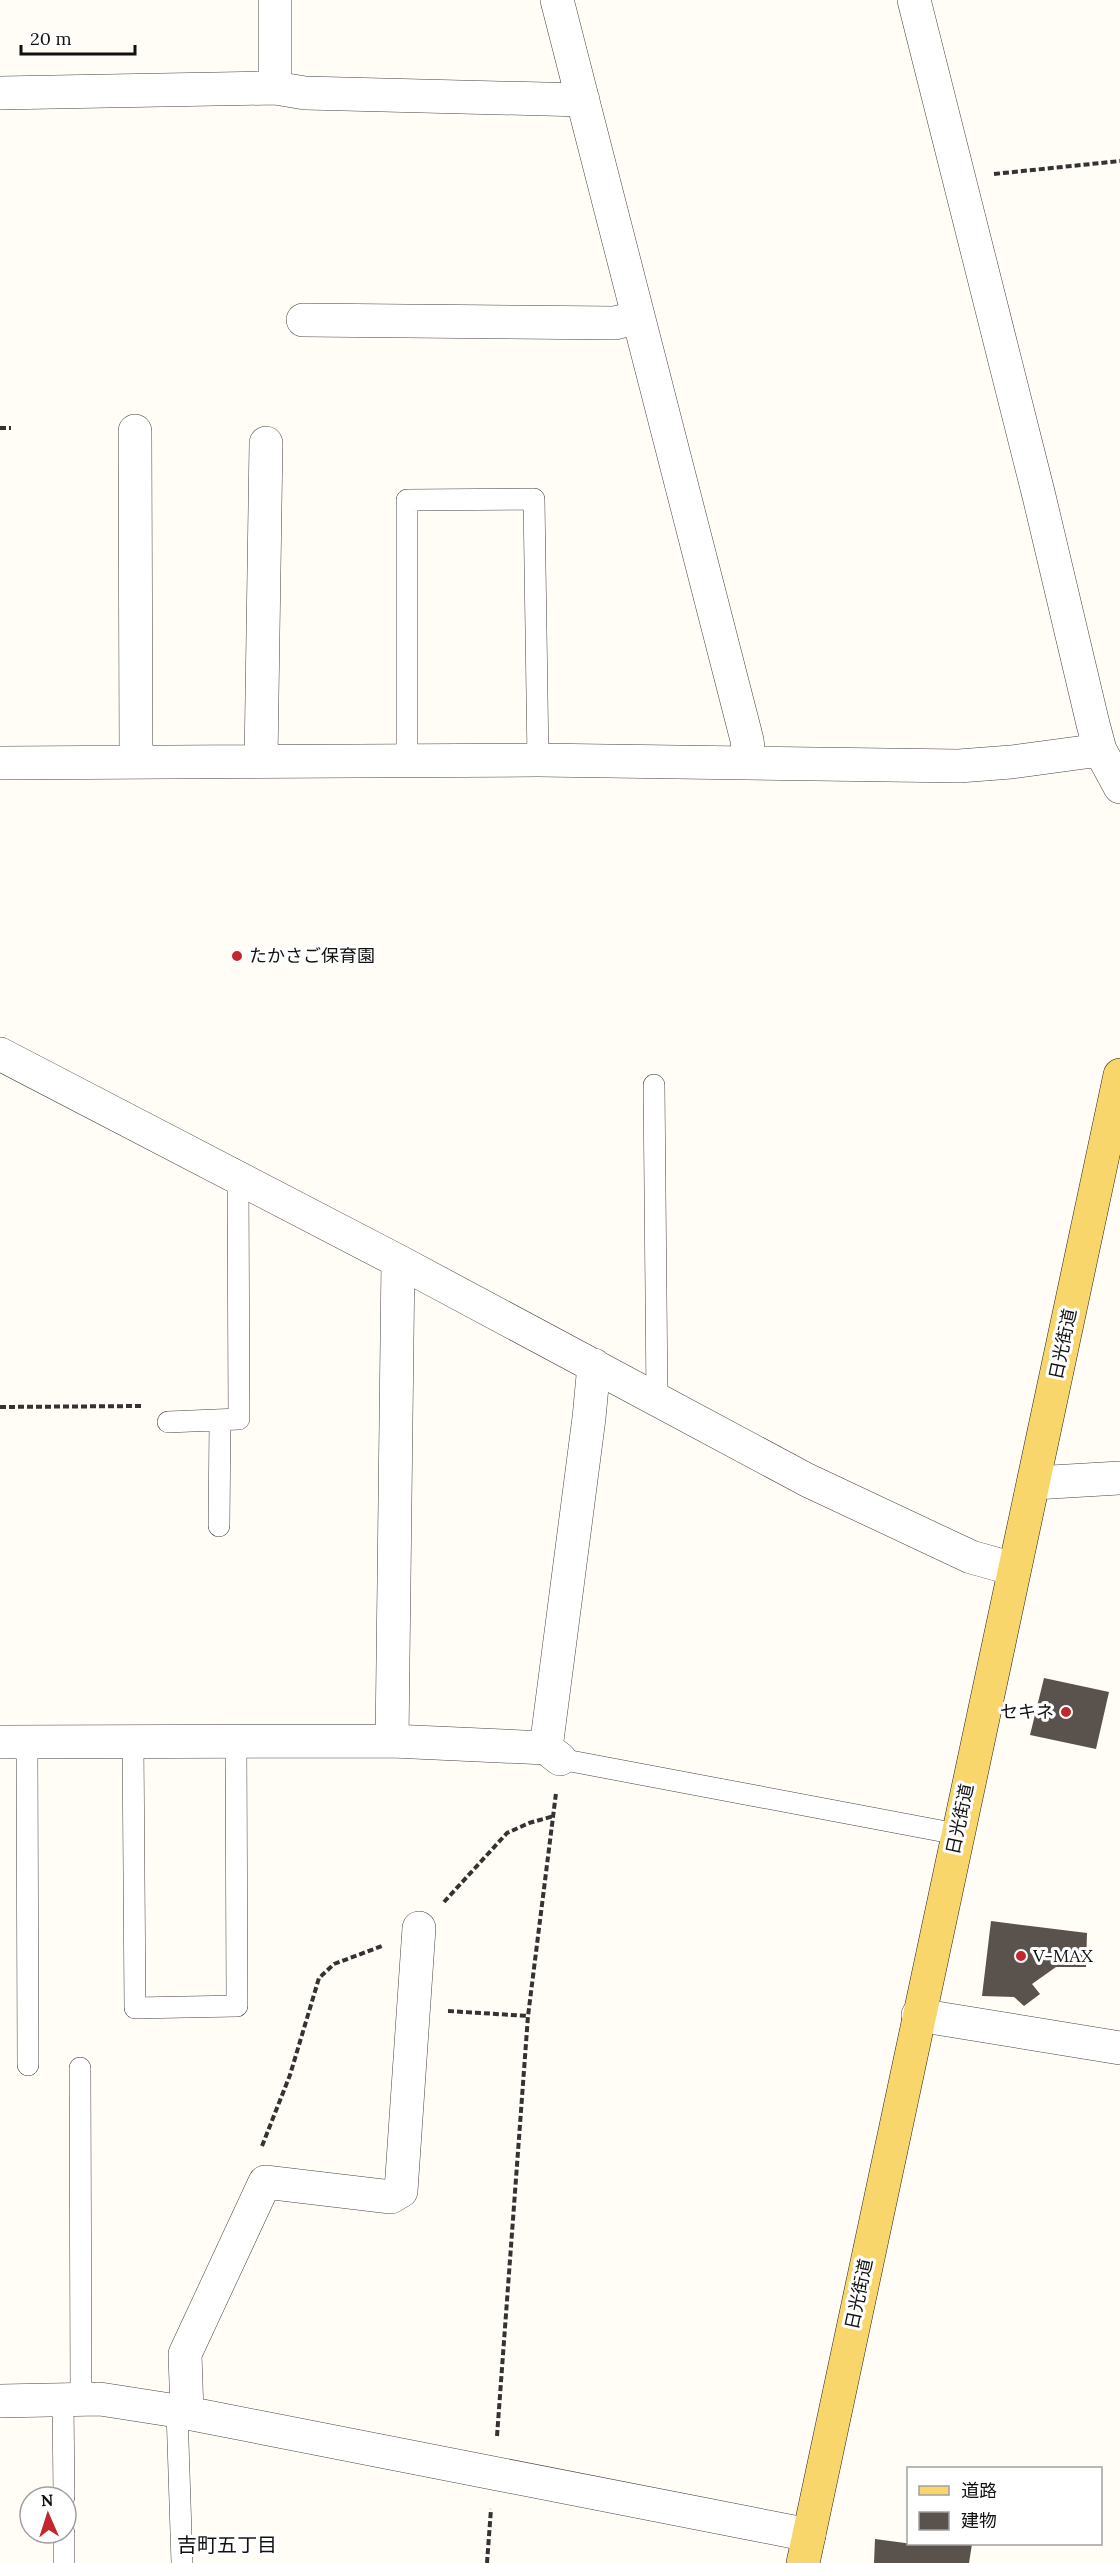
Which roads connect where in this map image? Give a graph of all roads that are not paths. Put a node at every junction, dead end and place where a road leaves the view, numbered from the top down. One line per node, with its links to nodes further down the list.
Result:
1 (274, 0): 4 (street)
2 (557, 0): 6 (street)
3 (914, 0): 11 (street)
4 (275, 88): 5 (street); 6 (street)
5 (0, 93)
6 (583, 100): 7 (street)
7 (638, 317): 8 (street); 17 (street)
8 (303, 320)
9 (135, 431): 15 (street)
10 (266, 443): 14 (street)
11 (1100, 750): 17 (street); 18 (street)
12 (408, 760): 13 (street); 13 (lane); 14 (street)
13 (538, 760): 17 (street)
14 (261, 761): 15 (street)
15 (136, 762): 16 (street)
16 (0, 763)
17 (750, 763)
18 (1120, 787)
19 (0, 1054): 22 (street)
20 (1120, 1075): 29 (main road, 日光街道)
21 (654, 1085): 25 (lane)
22 (238, 1178): 23 (street); 26 (lane)
23 (398, 1261): 24 (street); 33 (street)
24 (594, 1365): 25 (street); 36 (street)
25 (657, 1399): 31 (street)
26 (220, 1420): 27 (lane); 30 (lane)
27 (168, 1422)
28 (1120, 1478): 29 (street)
29 (1034, 1483): 31 (main road, 日光街道)
30 (219, 1526)
31 (1014, 1569): 37 (main road, 日光街道)
32 (236, 1740): 33 (street); 34 (street); 34 (lane)
33 (392, 1740): 36 (street)
34 (133, 1741): 35 (street)
35 (14, 1743): 41 (lane)
36 (553, 1753): 37 (lane)
37 (957, 1834): 39 (main road, 日光街道)
38 (419, 1928): 45 (street)
39 (918, 2015): 40 (street); 48 (main road, 日光街道)
40 (1120, 2048)
41 (28, 2065)
42 (80, 2068): 43 (lane)
43 (72, 2400): 44 (street); 45 (street); 46 (lane)
44 (0, 2401)
45 (182, 2412): 48 (street); 50 (lane)
46 (65, 2485)
47 (64, 2545): 49 (lane)
48 (806, 2549)
49 (64, 2563)
50 (182, 2563)

